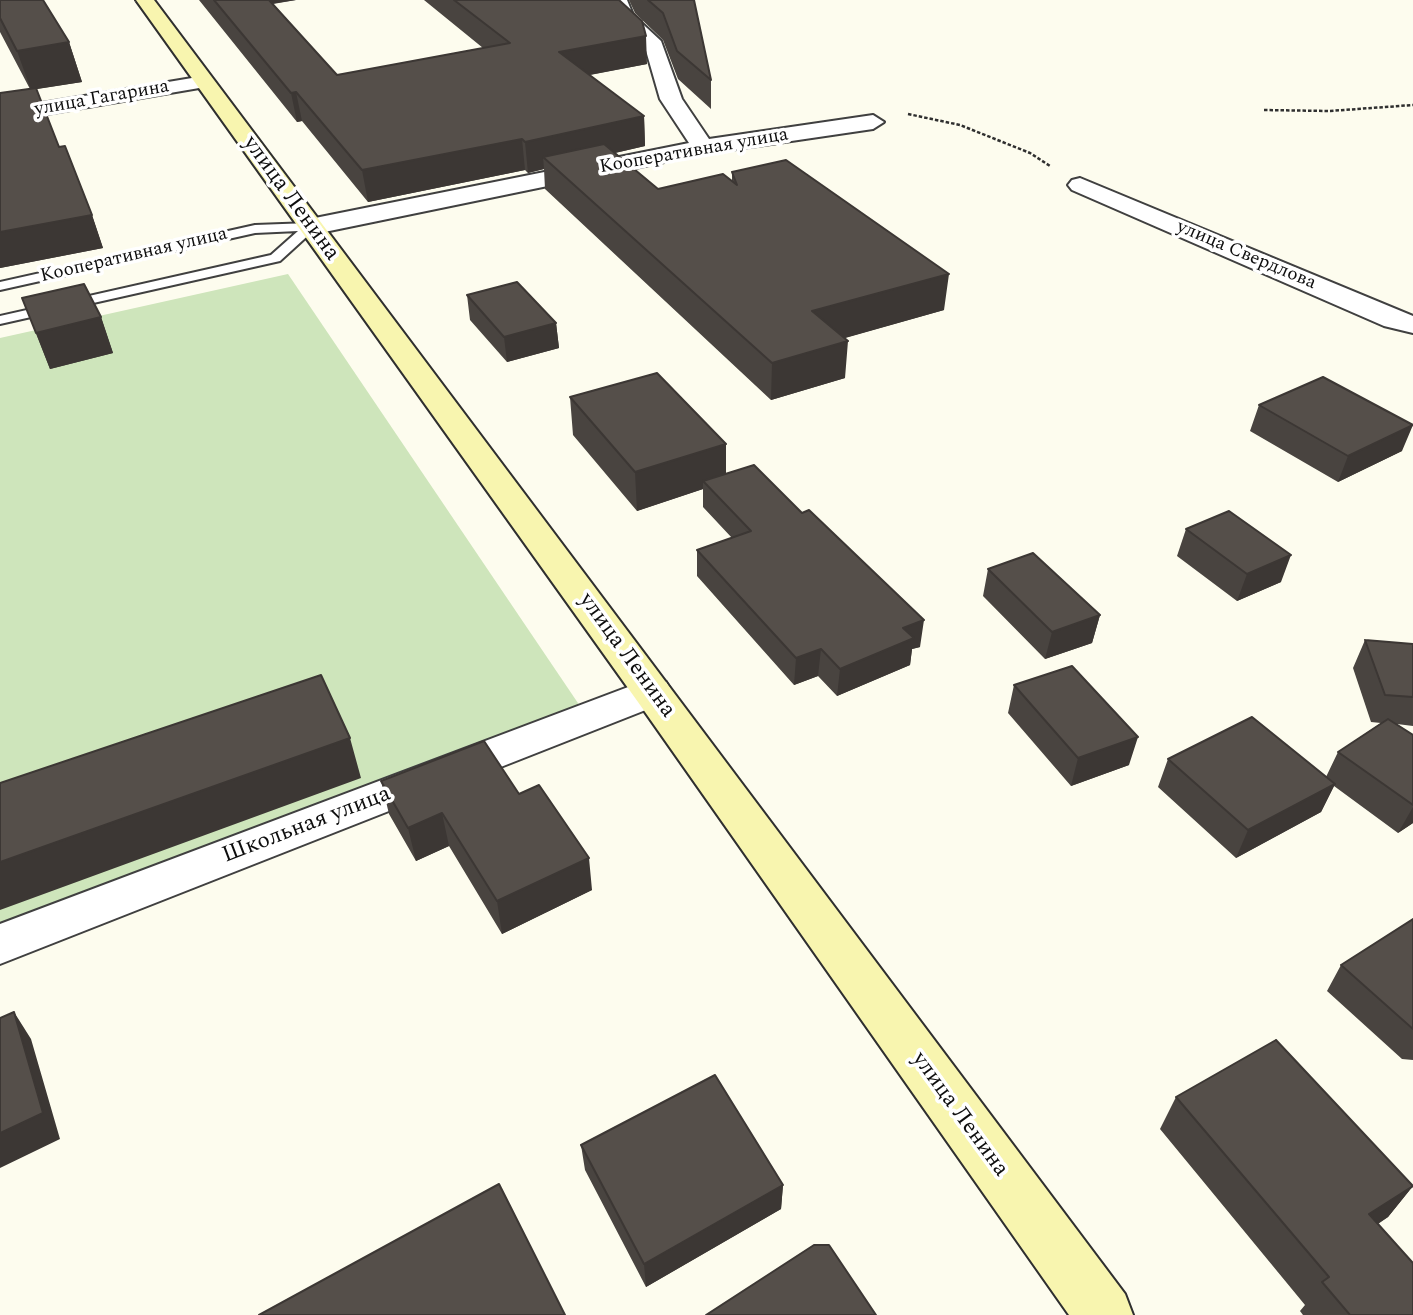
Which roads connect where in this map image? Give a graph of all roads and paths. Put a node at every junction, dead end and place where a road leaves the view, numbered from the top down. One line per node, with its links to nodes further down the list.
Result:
1 (145, 0): 3 (main road, улица Ленина)
2 (618, 0): 8 (street)
3 (204, 82): 6 (street, улица Гагарина); 10 (main road, улица Ленина)
4 (1413, 105): 5 (path)
5 (1264, 110)
6 (0, 116)
7 (873, 122): 8 (street, Кооперативная улица); 9 (path)
8 (703, 147): 10 (street, Кооперативная улица)
9 (1080, 185): 13 (street, улица Свердлова)
10 (310, 227): 11 (lane, Кооперативная улица); 12 (lane, Кооперативная улица); 14 (main road, улица Ленина)
11 (0, 286)
12 (0, 320)
13 (1413, 325)
14 (652, 691): 15 (street, Школьная улица); 16 (main road, улица Ленина)
15 (0, 944)
16 (1104, 1315)

